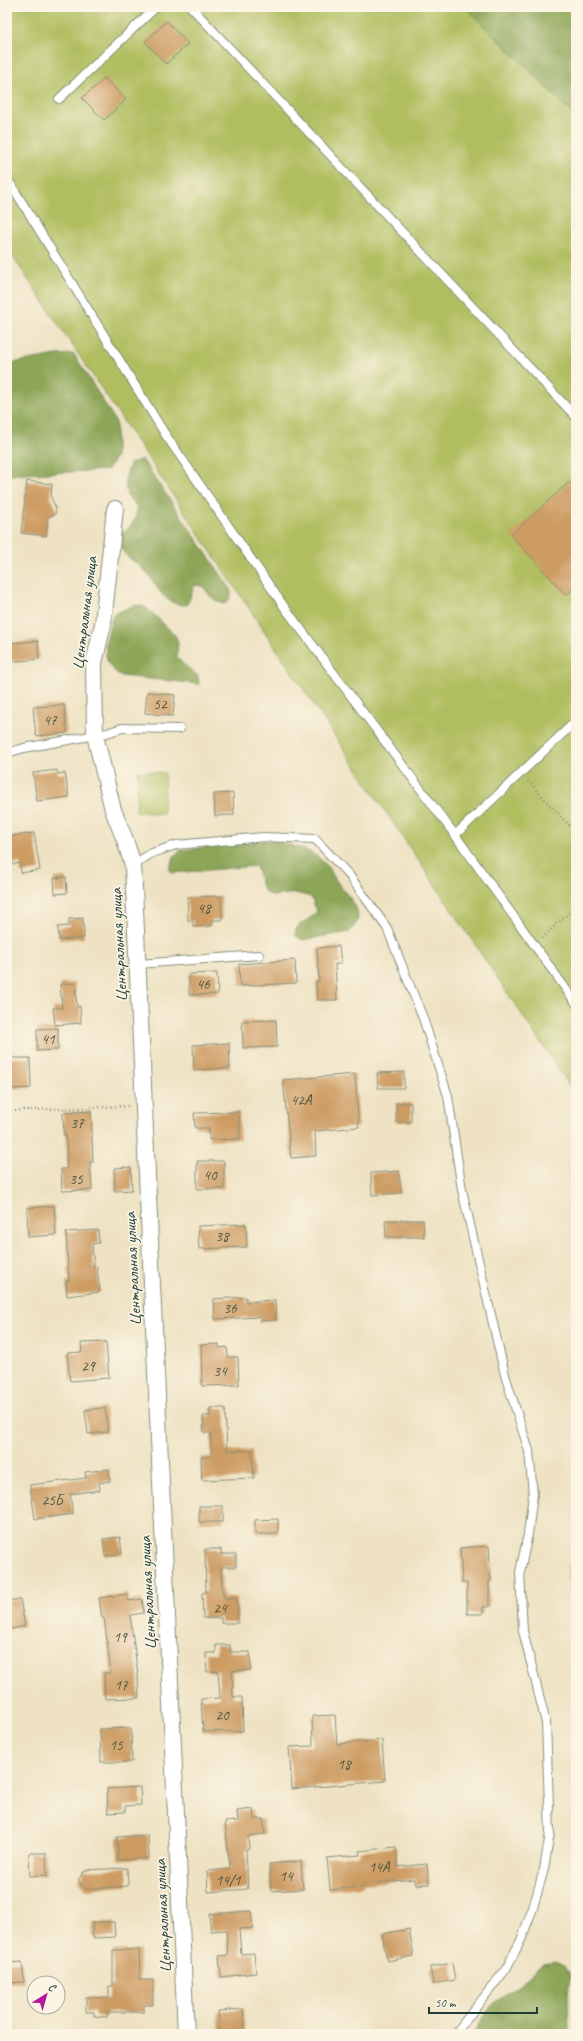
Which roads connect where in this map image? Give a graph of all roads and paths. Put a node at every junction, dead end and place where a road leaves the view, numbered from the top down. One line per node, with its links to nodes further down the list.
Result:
1 (156, 7): 3 (lane)
2 (191, 7): 5 (lane)
3 (60, 99)
4 (7, 178): 13 (lane)
5 (576, 417)
6 (115, 509): 9 (street, Центральная улица)
7 (576, 721): 11 (lane)
8 (180, 729): 9 (lane)
9 (95, 735): 10 (lane); 14 (street, Центральная улица)
10 (7, 753)
11 (520, 773): 12 (path); 13 (lane)
12 (576, 833)
13 (455, 834): 16 (lane)
14 (133, 865): 18 (street, Центральная улица); 23 (lane)
15 (576, 906): 16 (path)
16 (535, 945): 19 (lane)
17 (259, 955): 18 (lane)
18 (138, 964): 20 (street, Центральная улица)
19 (576, 1003)
20 (144, 1105): 21 (path); 22 (street, Центральная улица)
21 (7, 1111)
22 (186, 2034)
23 (455, 2034)

